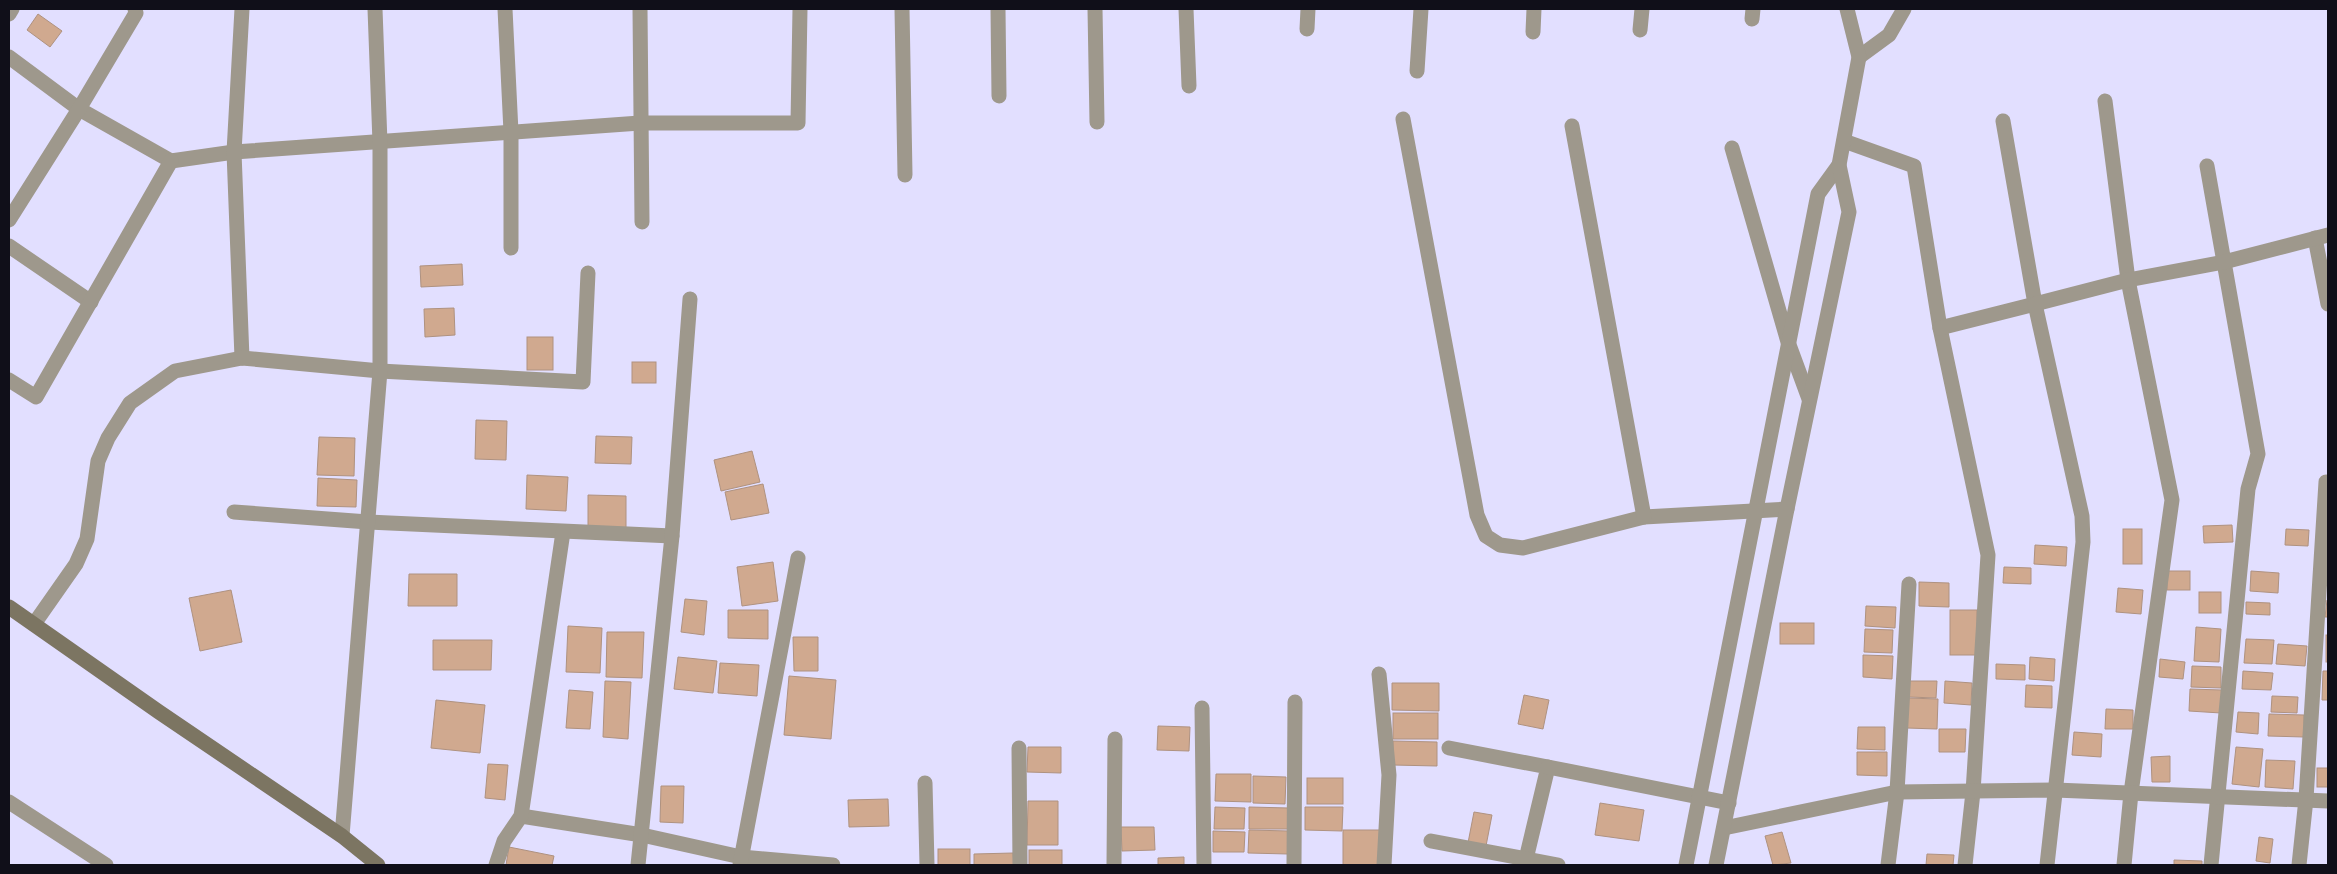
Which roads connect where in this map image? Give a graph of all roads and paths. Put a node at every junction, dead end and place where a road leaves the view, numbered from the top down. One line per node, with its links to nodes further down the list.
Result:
1 (12, 9): 18 (street)
2 (135, 9): 28 (street)
3 (242, 9): 38 (street)
4 (375, 9): 36 (street)
5 (505, 9): 34 (street)
6 (640, 9): 32 (street)
7 (800, 9): 32 (street)
8 (902, 9): 42 (street)
9 (998, 9): 26 (street)
10 (1095, 9): 31 (street)
11 (1186, 9): 25 (street)
12 (1308, 9): 19 (street)
13 (1421, 9): 24 (street)
14 (1534, 9): 21 (street)
15 (1642, 9): 20 (street)
16 (1847, 9): 22 (street)
17 (1904, 9): 22 (street)
18 (9, 14)
19 (1307, 29)
20 (1640, 30)
21 (1533, 32)
22 (1859, 57): 35 (street)
23 (9, 58): 28 (street)
24 (1417, 71)
25 (1189, 86)
26 (999, 96)
27 (2105, 101): 50 (street)
28 (79, 108): 39 (street); 43 (street)
29 (1404, 119): 65 (street)
30 (2002, 121): 53 (street)
31 (1097, 122)
32 (640, 123): 34 (street); 44 (street)
33 (1572, 126): 65 (street)
34 (511, 132): 36 (street); 47 (street)
35 (1844, 142): 40 (street); 55 (street)
36 (380, 143): 38 (street); 58 (street)
37 (1732, 148): 56 (street)
38 (234, 152): 39 (street); 57 (street)
39 (171, 161): 52 (street)
40 (1839, 165): 56 (street); 60 (street)
41 (2207, 166): 48 (street)
42 (905, 175)
43 (9, 220)
44 (642, 222)
45 (2321, 237): 48 (street); 54 (street)
46 (9, 246): 52 (street)
47 (511, 248)
48 (2224, 262): 50 (street); 85 (street)
49 (588, 273): 58 (street)
50 (2128, 280): 53 (street); 84 (street)
51 (690, 299): 68 (street)
52 (91, 302): 59 (street)
53 (2035, 304): 55 (street); 81 (street)
54 (2328, 304)
55 (1940, 328): 83 (street)
56 (1788, 342): 60 (street); 63 (street)
57 (242, 358): 58 (street); 72 (street)
58 (380, 371): 66 (street)
59 (9, 380)
60 (1809, 399): 62 (street)
61 (2326, 482): 87 (street)
62 (1786, 509): 63 (street); 90 (street)
63 (1756, 510): 65 (street); 86 (street)
64 (234, 512): 66 (street)
65 (1644, 517)
66 (368, 522): 67 (street); 94 (street)
67 (563, 532): 68 (street); 91 (street)
68 (672, 536): 93 (street)
69 (798, 558): 97 (street)
70 (1909, 584): 82 (street)
71 (9, 607): 72 (street)
72 (34, 624): 94 (street)
73 (1379, 674): 108 (street)
74 (1295, 702): 107 (street)
75 (1202, 708): 106 (street)
76 (1115, 738): 105 (street)
77 (1019, 748): 104 (street)
78 (1449, 748): 79 (street)
79 (1548, 767): 86 (street); 96 (street)
80 (925, 783): 103 (street)
81 (2055, 790): 83 (street); 84 (street); 114 (street)
82 (1897, 792): 83 (street); 92 (street); 112 (street)
83 (1974, 792): 113 (street)
84 (2131, 793): 85 (street); 115 (street)
85 (2219, 796): 87 (street); 116 (street)
86 (1700, 797): 90 (street); 110 (street)
87 (2306, 799): 88 (street); 117 (street)
88 (2328, 801)
89 (9, 802): 99 (street)
90 (1729, 803): 92 (street)
91 (521, 816): 93 (street); 100 (street)
92 (1724, 828): 111 (street)
93 (642, 835): 97 (street); 101 (street)
94 (342, 836): 98 (street)
95 (1431, 841): 96 (street)
96 (1526, 859): 109 (street)
97 (741, 861): 102 (street)
98 (371, 863)
99 (106, 865)
100 (496, 865)
101 (638, 865)
102 (833, 865)
103 (927, 865)
104 (1020, 865)
105 (1114, 865)
106 (1204, 865)
107 (1294, 865)
108 (1384, 865)
109 (1558, 865)
110 (1686, 865)
111 (1716, 865)
112 (1888, 865)
113 (1965, 865)
114 (2047, 865)
115 (2124, 865)
116 (2211, 865)
117 (2298, 865)

